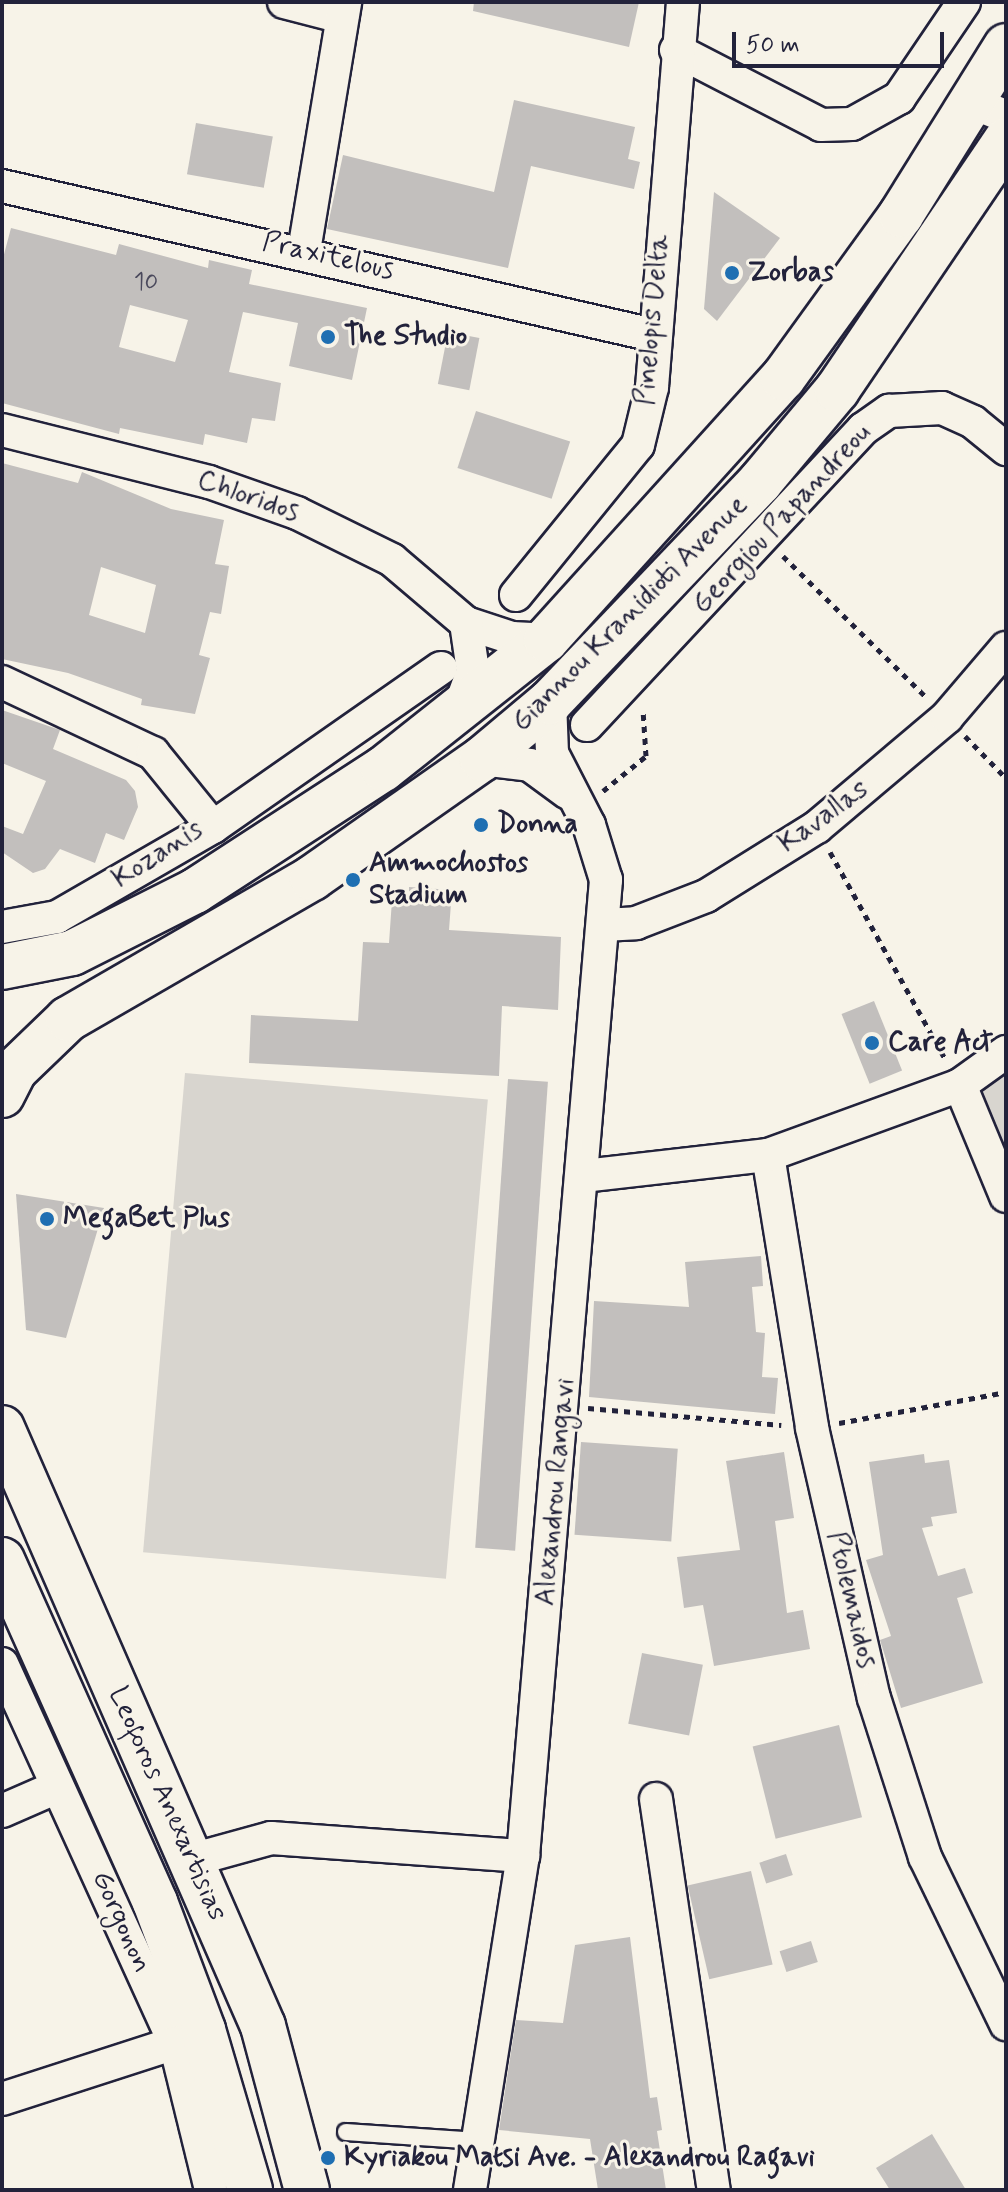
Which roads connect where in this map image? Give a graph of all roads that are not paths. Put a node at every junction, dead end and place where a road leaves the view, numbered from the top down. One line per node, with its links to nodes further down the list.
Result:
1 (284, 2): 4 (street)
2 (683, 2): 6 (street, Pinelopis Delta)
3 (964, 2): 6 (street)
4 (344, 9): 11 (street)
5 (1006, 46): 7 (main road, Giannou Kranidioti Avenue)
6 (676, 50): 12 (street, Pinelopis Delta)
7 (989, 110): 17 (main road, Giannou Kranidioti Avenue)
8 (1006, 140): 9 (main road, Giannou Kranidioti Avenue)
9 (994, 169): 21 (main road, Giannou Kranidioti Avenue)
10 (2, 186): 11 (street, Praxitelous)
11 (304, 251): 12 (street, Praxitelous)
12 (653, 335): 15 (street, Pinelopis Delta)
13 (2, 430): 16 (street, Chloridos)
14 (1006, 449): 23 (street, Georgiou Papandreou)
15 (516, 595)
16 (466, 623): 17 (street, Chloridos); 22 (street)
17 (546, 640): 22 (main road, Giannou Kranidioti Avenue)
18 (1006, 648): 27 (street, Kavallas)
19 (441, 668): 26 (street)
20 (2, 682): 26 (street, Kozanis)
21 (550, 702): 24 (main road, Giannou Kranidioti Avenue); 25 (street, Alexandrou Rangavi)
22 (458, 713): 29 (main road, Giannou Kranidioti Avenue)
23 (587, 725)
24 (482, 759): 25 (street); 32 (main road, Giannou Kranidioti Avenue)
25 (577, 804): 27 (street, Alexandrou Rangavi)
26 (213, 827): 28 (street, Kozanis)
27 (603, 925): 34 (street, Alexandrou Rangavi)
28 (2, 927)
29 (2, 967)
30 (1006, 1052): 31 (street)
31 (960, 1085): 33 (street); 35 (street)
32 (2, 1095)
33 (768, 1155): 34 (street); 44 (street, Ptolemaidos)
34 (583, 1176): 42 (street, Alexandrou Rangavi)
35 (1006, 1196)
36 (2, 1428): 43 (main road, Leoforos Anexartisias)
37 (2, 1560): 50 (main road, Leoforos Anexartisias)
38 (2, 1664): 39 (street, Gorgonon)
39 (57, 1787): 41 (street); 45 (street, Gorgonon)
40 (656, 1799): 53 (street)
41 (2, 1811)
42 (523, 1856): 43 (street); 48 (street, Alexandrou Rangavi)
43 (195, 1859): 51 (main road, Leoforos Anexartisias)
44 (1006, 2024)
45 (175, 2043): 46 (street); 49 (street, Gorgonon)
46 (2, 2099)
47 (346, 2132): 48 (lane)
48 (478, 2141): 52 (street, Alexandrou Rangavi)
49 (211, 2190)
50 (250, 2190)
51 (307, 2190)
52 (470, 2190)
53 (714, 2190)

